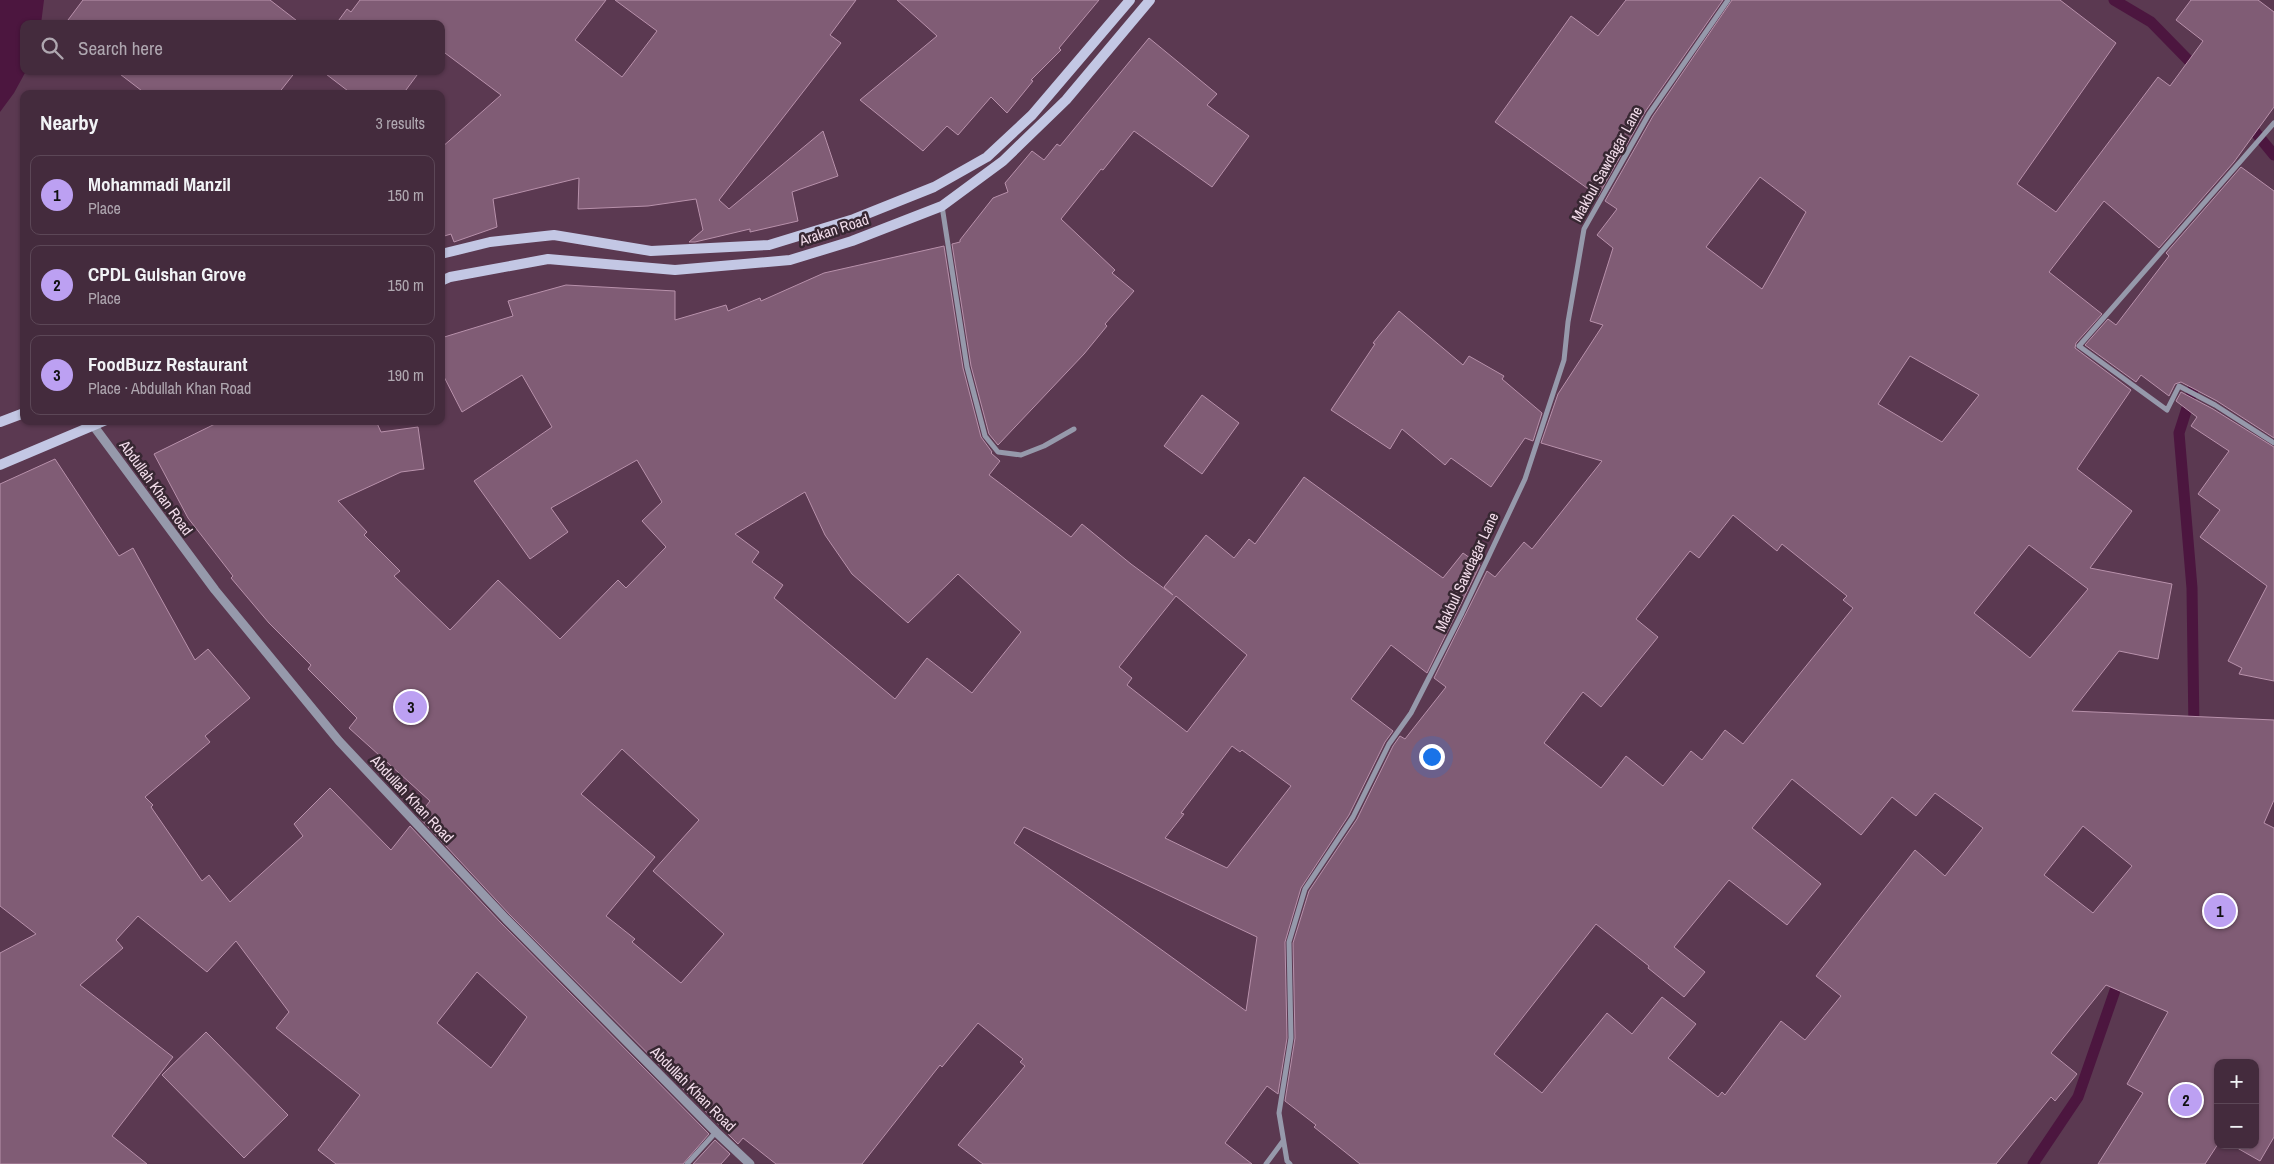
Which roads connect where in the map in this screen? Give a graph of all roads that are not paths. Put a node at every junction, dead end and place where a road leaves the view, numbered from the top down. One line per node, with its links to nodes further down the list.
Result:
1 (1130, 0): 6 (main road, Arakan Road)
2 (1150, 0): 5 (main road, Arakan Road)
3 (1728, 0): 16 (street, Makbul Sawdagar Lane)
4 (2274, 123): 13 (street)
5 (942, 206): 7 (main road, Arakan Road); 12 (street)
6 (445, 253)
7 (445, 279)
8 (20, 414): 9 (main road)
9 (0, 422)
10 (90, 425): 14 (main road)
11 (93, 425): 15 (street, Abdullah Khan Road)
12 (1074, 428)
13 (2274, 443)
14 (0, 465)
15 (716, 1132): 17 (street); 18 (street, Abdullah Khan Road)
16 (1283, 1141): 19 (street); 20 (street, Makbul Sawdagar Lane)
17 (687, 1164)
18 (750, 1164)
19 (1266, 1164)
20 (1290, 1164)

